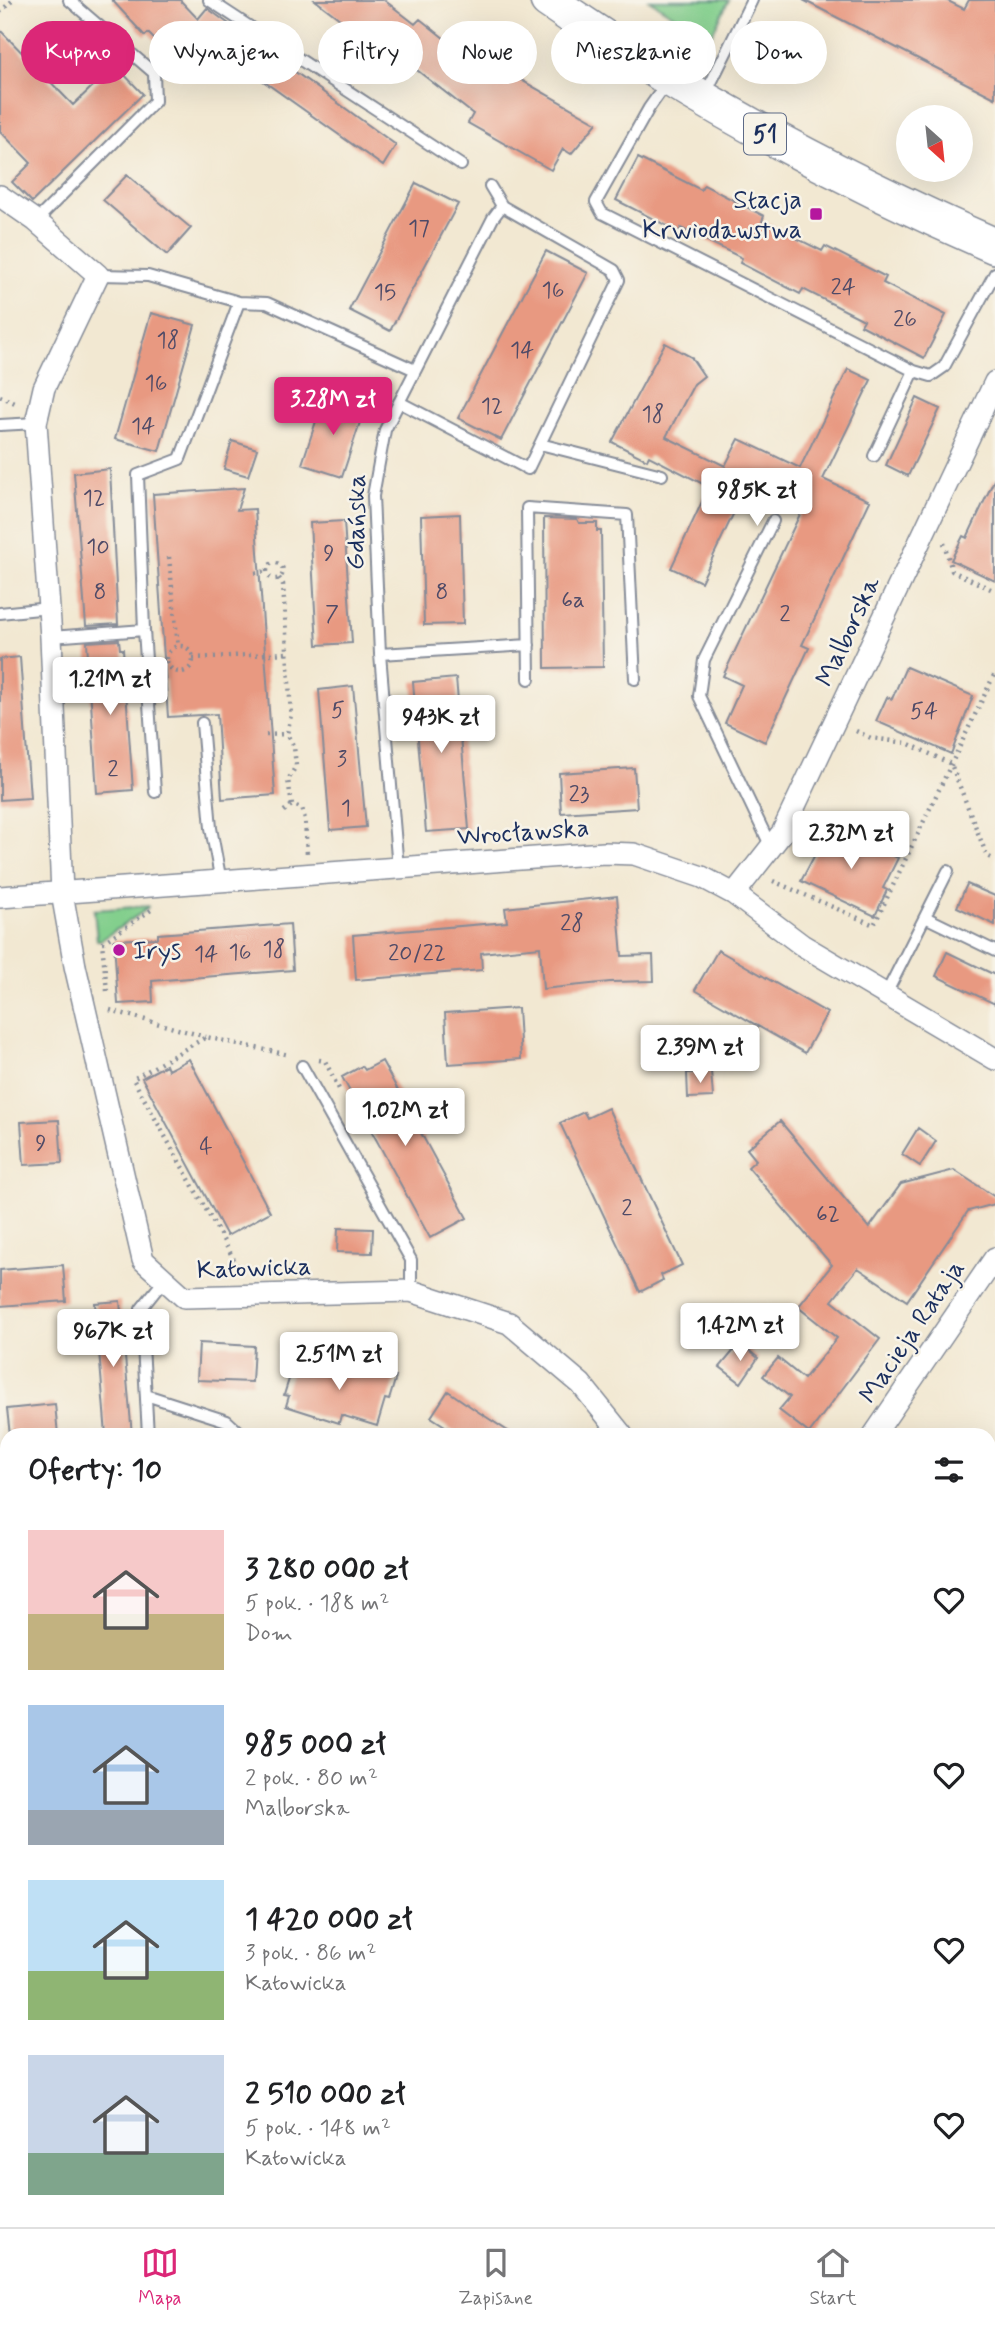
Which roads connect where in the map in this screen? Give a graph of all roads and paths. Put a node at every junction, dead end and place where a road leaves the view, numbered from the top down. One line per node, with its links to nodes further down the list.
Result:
1 (13, 0): 6 (path)
2 (69, 0): 15 (lane)
3 (209, 0): 11 (lane)
4 (548, 0): 7 (main road, 51)
5 (752, 0): 10 (lane)
6 (0, 12)
7 (578, 21)
8 (666, 84): 21 (lane)
9 (680, 84): 10 (main road, 51)
10 (703, 98): 16 (main road, 51)
11 (461, 165)
12 (490, 186): 14 (lane)
13 (0, 196): 15 (street)
14 (502, 206): 20 (lane, Gdańska); 28 (lane)
15 (36, 221): 18 (street)
16 (995, 246)
17 (995, 273): 21 (lane)
18 (97, 275): 19 (lane); 26 (street, Katowicka)
19 (239, 302): 20 (lane); 40 (lane)
20 (415, 370): 24 (lane, Gdańska)
21 (914, 371): 29 (lane)
22 (992, 395): 31 (street, Malborska)
23 (0, 396): 25 (path)
24 (399, 402): 28 (lane); 45 (lane, Gdańska)
25 (21, 405)
26 (36, 423): 27 (lane); 38 (street, Katowicka)
27 (0, 425)
28 (540, 444): 30 (lane)
29 (874, 456)
30 (662, 475)
31 (931, 518): 37 (path); 50 (street, Malborska)
32 (773, 521): 58 (lane)
33 (169, 557): 43 (path)
34 (267, 571): 35 (path); 36 (path); 36 (path)
35 (255, 573)
36 (279, 578): 44 (path)
37 (995, 591)
38 (49, 608): 39 (lane); 41 (street, Katowicka)
39 (0, 612)
40 (144, 630): 41 (lane); 55 (lane)
41 (51, 637): 65 (street, Katowicka)
42 (529, 645): 45 (lane); 48 (lane); 49 (lane)
43 (178, 647): 46 (path); 46 (path)
44 (287, 653): 46 (path); 52 (path)
45 (380, 653): 61 (lane, Gdańska)
46 (193, 658)
47 (995, 673): 54 (path)
48 (529, 679)
49 (635, 679)
50 (835, 721): 54 (path); 58 (street, Malborska)
51 (202, 723): 64 (lane)
52 (287, 734): 53 (path); 56 (path)
53 (266, 735)
54 (951, 764): 60 (path); 63 (path)
55 (155, 792)
56 (292, 805): 57 (path); 59 (path)
57 (284, 811)
58 (777, 840): 66 (street, Malborska)
59 (307, 859)
60 (995, 860)
61 (398, 869): 64 (street, Wrocławska); 66 (street, Wrocławska)
62 (948, 871): 69 (lane)
63 (772, 880)
64 (221, 882): 65 (street, Wrocławska)
65 (62, 893): 67 (street, Wrocławska); 78 (street, Katowicka)
66 (734, 894): 71 (street, Wrocławska)
67 (0, 897)
68 (153, 909): 72 (path)
69 (925, 918): 70 (lane); 71 (lane)
70 (995, 951)
71 (886, 994): 73 (street, Wrocławska)
72 (206, 1037): 74 (path); 77 (path)
73 (995, 1059)
74 (304, 1060): 75 (path); 79 (lane)
75 (344, 1098)
76 (995, 1258): 84 (street, Macieja Rataja)
77 (243, 1274)
78 (164, 1279): 79 (street, Katowicka); 80 (lane)
79 (411, 1291): 83 (street, Katowicka)
80 (146, 1395): 81 (lane); 82 (lane)
81 (148, 1428)
82 (234, 1428)
83 (616, 1428)
84 (879, 1428)

